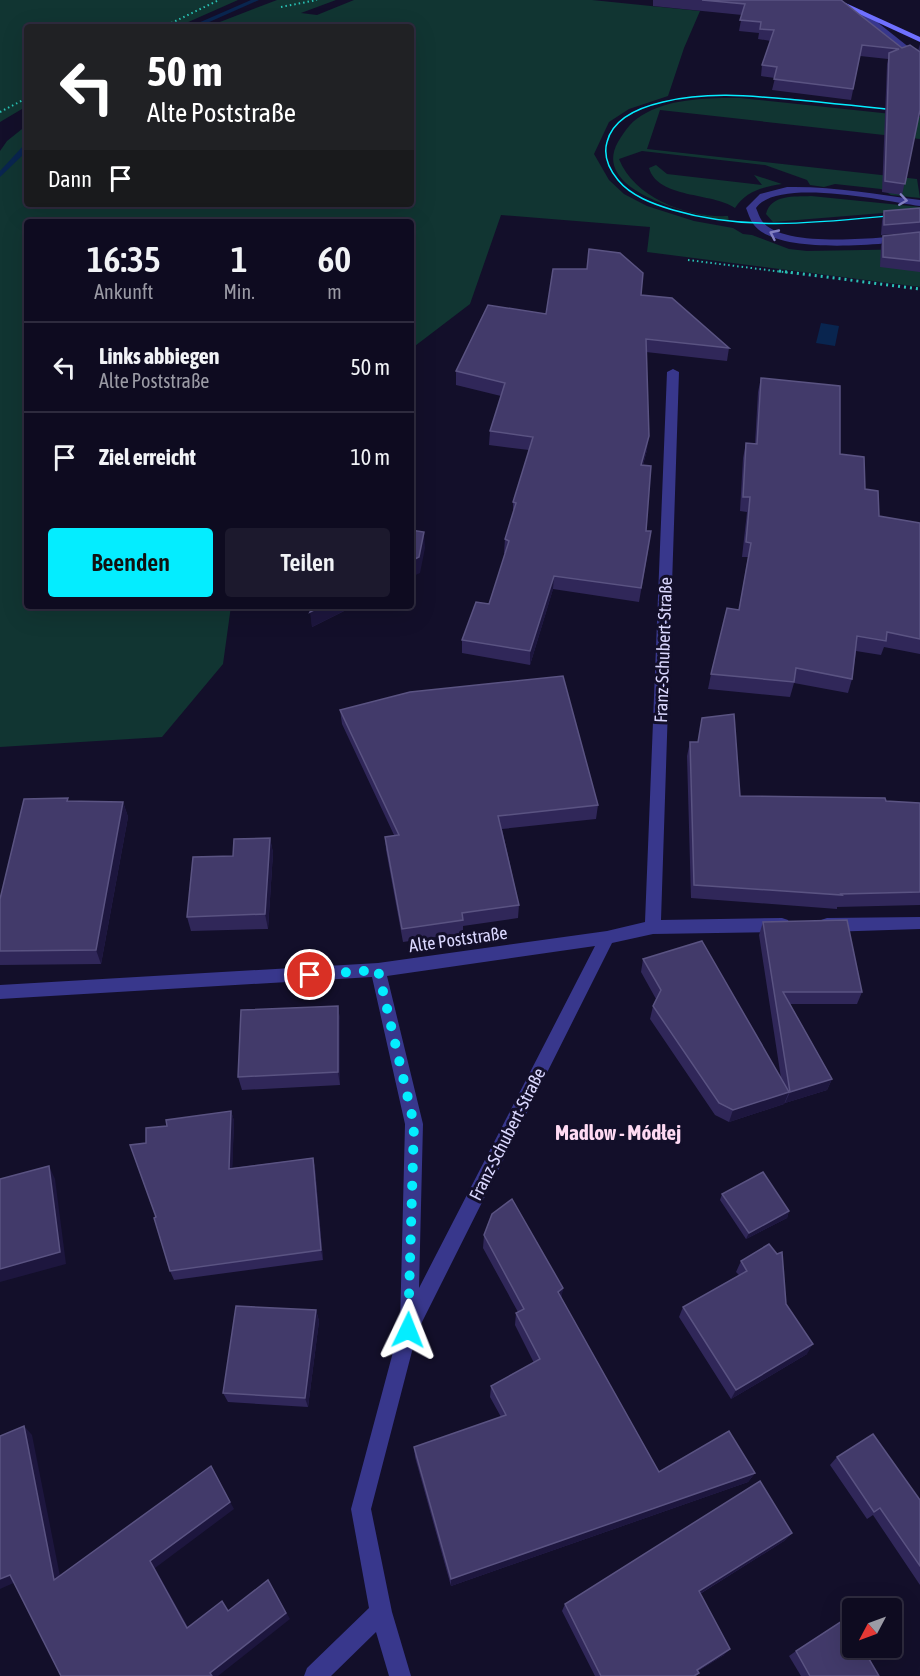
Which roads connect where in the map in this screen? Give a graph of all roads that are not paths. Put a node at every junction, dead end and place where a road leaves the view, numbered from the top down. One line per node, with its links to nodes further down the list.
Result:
1 (833, 0): 2 (main road)
2 (859, 12): 3 (main road); 4 (street)
3 (920, 40)
4 (920, 60)
5 (920, 203): 6 (street, one-way to 5)
6 (920, 237)
7 (673, 372): 11 (street, Franz-Schubert-Straße)
8 (920, 923): 10 (street)
9 (792, 925): 11 (street, Alte Poststraße)
10 (816, 925)
11 (653, 927): 12 (street, Alte Poststraße)
12 (607, 938): 13 (street, Alte Poststraße); 15 (street, Franz-Schubert-Straße)
13 (378, 970): 14 (street, Alte Poststraße); 15 (street, Franz-Schubert-Straße)
14 (0, 992)
15 (408, 1330): 16 (street, Franz-Schubert-Straße)
16 (381, 1612): 17 (street); 18 (street, Franz-Schubert-Straße)
17 (315, 1676)
18 (400, 1676)

